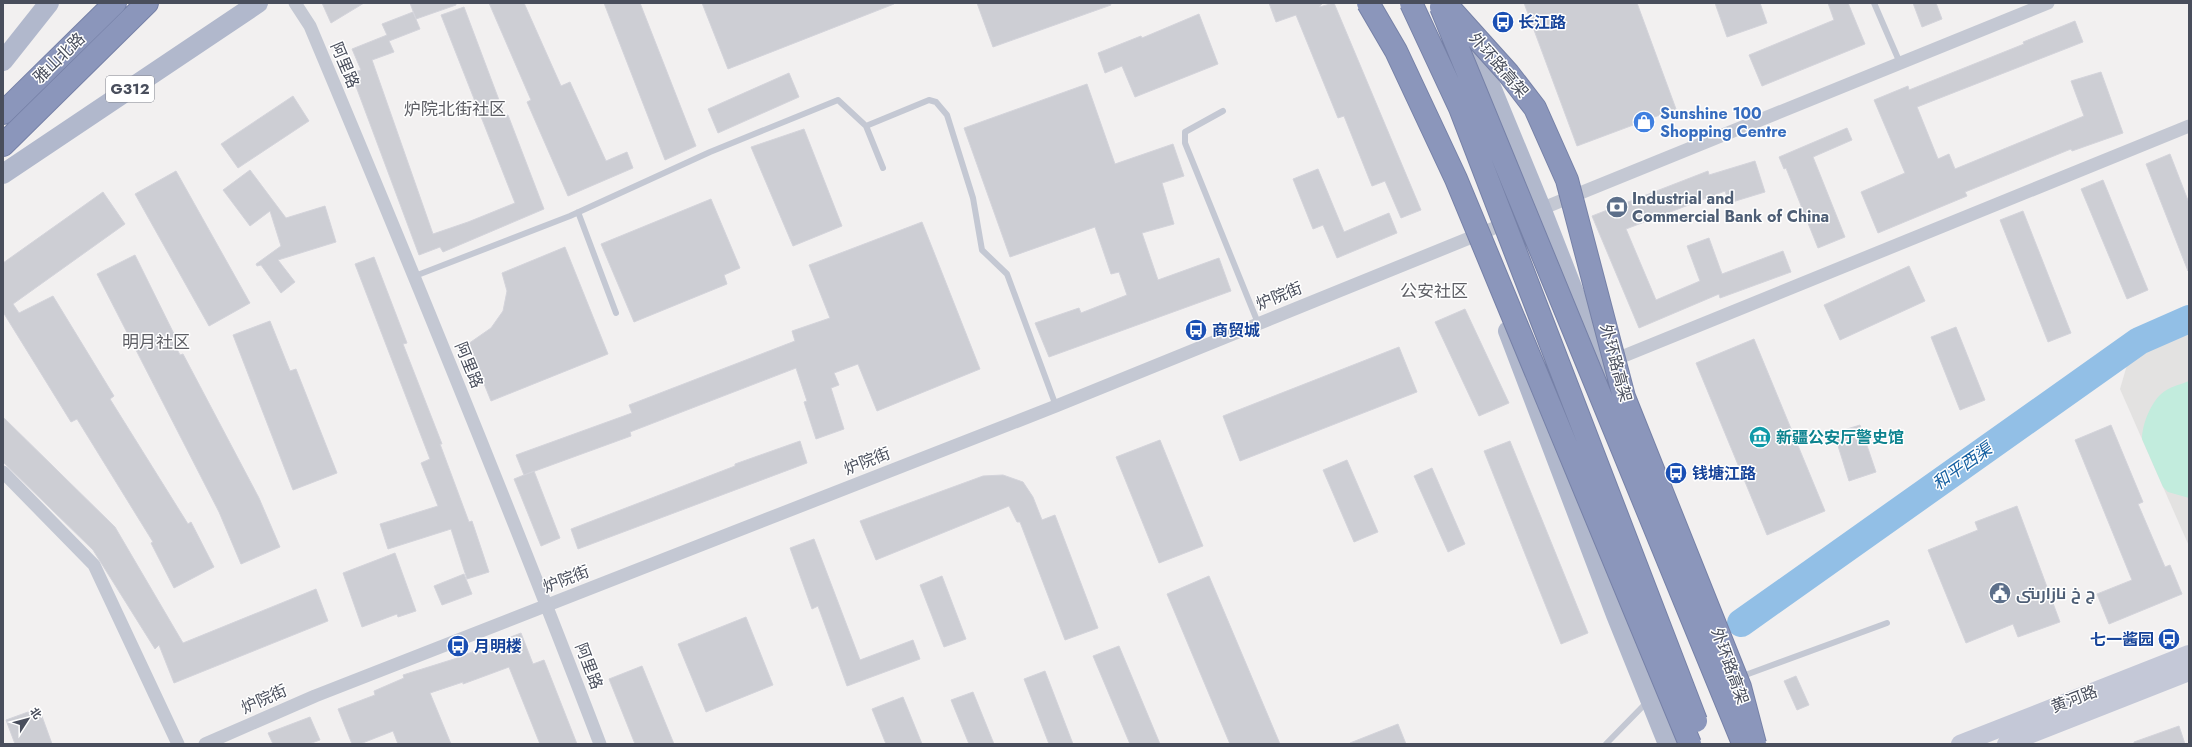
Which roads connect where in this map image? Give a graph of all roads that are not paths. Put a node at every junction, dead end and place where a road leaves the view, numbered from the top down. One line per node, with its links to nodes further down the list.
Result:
1 (49, 3): 14 (main road)
2 (115, 3): 17 (highway, 雅山北路)
3 (147, 3): 20 (highway)
4 (258, 3): 22 (main road, G312)
5 (295, 3): 26 (street, 阿里路)
6 (1368, 3): 43 (highway, bridge)
7 (1380, 3): 25 (main road)
8 (1411, 3): 44 (highway, bridge)
9 (1439, 3): 45 (highway, bridge)
10 (1445, 3): 46 (highway, 外环路高架, bridge)
11 (1456, 3): 23 (main road)
12 (1874, 3): 15 (lane)
13 (2048, 3): 15 (street, 炉院街)
14 (3, 61)
15 (1900, 63): 23 (street, 炉院街)
16 (1223, 111): 28 (lane)
17 (3, 113)
18 (866, 126): 21 (lane); 24 (lane); 30 (lane)
19 (2189, 126): 29 (street)
20 (3, 145)
21 (883, 168)
22 (3, 174)
23 (1541, 208): 25 (street, 炉院街); 29 (main road)
24 (578, 212): 26 (lane); 27 (lane)
25 (1472, 236): 28 (street, 炉院街); 37 (main road)
26 (415, 276): 32 (street, 阿里路)
27 (616, 313)
28 (1258, 322): 30 (street, 炉院街)
29 (1602, 365): 36 (main road)
30 (1056, 406): 32 (street, 炉院街)
31 (3, 472): 38 (street)
32 (547, 605): 39 (street, 炉院街); 40 (street, 阿里路)
33 (1887, 623): 36 (lane)
34 (2189, 654): 47 (main road, 黄河路)
35 (2189, 672): 48 (main road, 黄河路)
36 (1729, 681): 46 (main road)
37 (1650, 700): 41 (lane); 42 (main road)
38 (178, 744)
39 (205, 744)
40 (600, 744)
41 (1606, 744)
42 (1668, 744)
43 (1690, 744)
44 (1705, 744)
45 (1743, 744)
46 (1755, 744)
47 (1960, 744)
48 (2006, 744)

